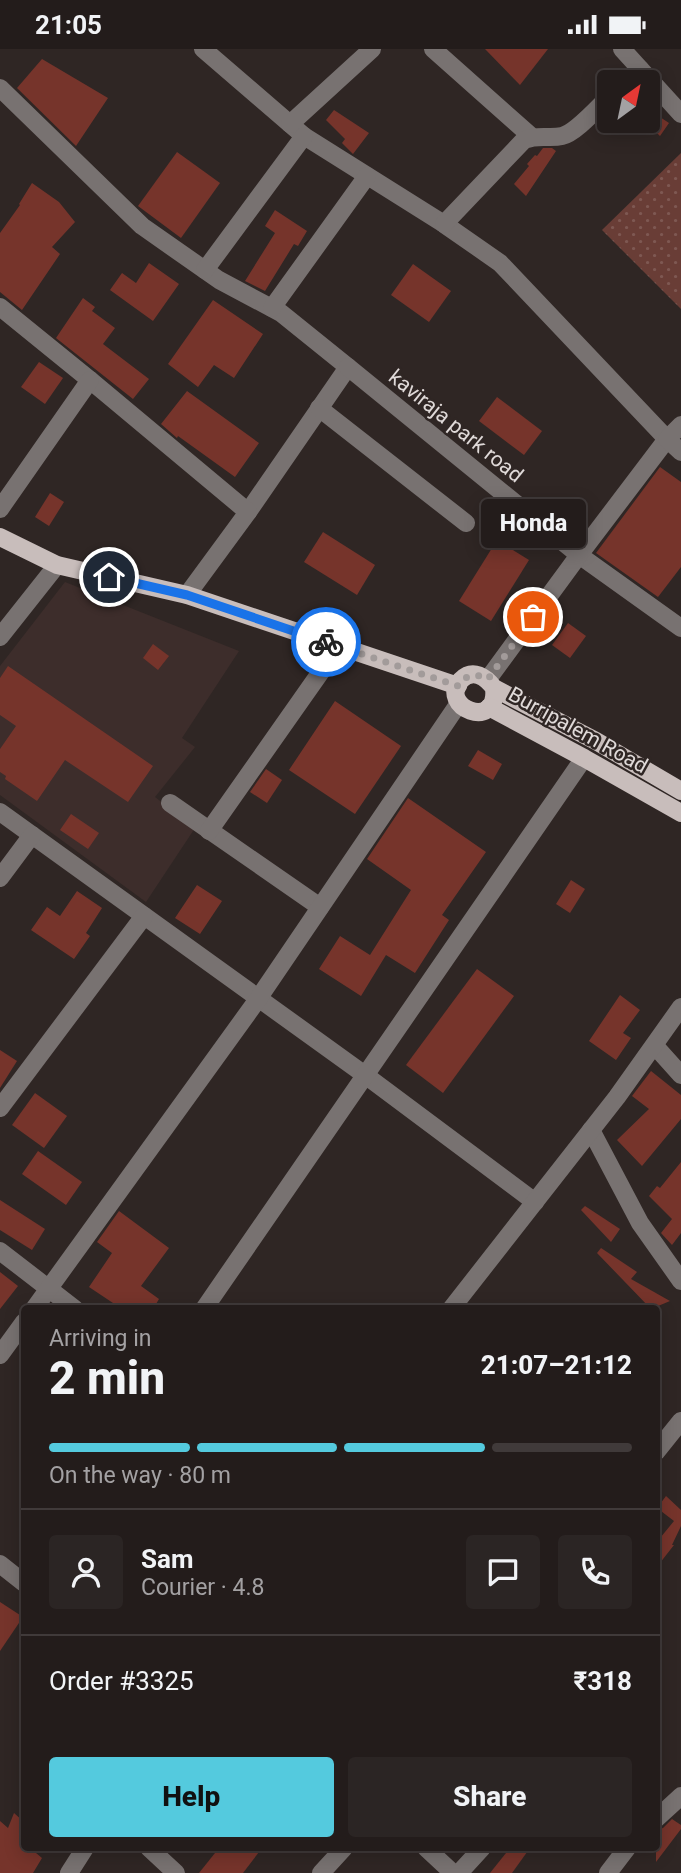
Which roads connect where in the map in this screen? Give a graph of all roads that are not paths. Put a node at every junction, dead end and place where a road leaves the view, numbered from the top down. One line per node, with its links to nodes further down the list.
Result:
1 (203, 49): 9 (street)
2 (372, 49): 9 (street)
3 (433, 49): 11 (street)
4 (622, 49): 5 (street)
5 (640, 69): 8 (street)
6 (0, 88): 14 (street, kaviraja park road)
7 (597, 108): 11 (street)
8 (681, 114)
9 (290, 124): 10 (street)
10 (304, 137): 12 (street); 14 (street)
11 (532, 137): 13 (street)
12 (368, 176): 13 (street); 16 (street)
13 (444, 224): 21 (street)
14 (205, 270): 16 (street, kaviraja park road)
15 (0, 307): 18 (street)
16 (272, 308): 17 (street, kaviraja park road)
17 (348, 367): 19 (street); 27 (street, kaviraja park road)
18 (90, 380): 23 (street); 24 (street)
19 (319, 408): 24 (street); 25 (street)
20 (681, 425): 21 (street)
21 (667, 439): 22 (street); 27 (street)
22 (681, 452)
23 (0, 509)
24 (248, 512): 29 (street)
25 (466, 523)
26 (0, 537): 28 (main road)
27 (579, 555): 30 (street, kaviraja park road); 33 (street)
28 (57, 565): 29 (main road); 31 (street)
29 (187, 595): 32 (main road)
30 (681, 628)
31 (0, 637)
32 (340, 646): 34 (main road); 41 (street)
33 (491, 684): 34 (main road); 35 (main road); 37 (main road, Burripalem Road)
34 (458, 695): 35 (main road); 44 (street)
35 (489, 707): 36 (main road, Burripalem Road)
36 (584, 758): 40 (main road, Burripalem Road); 49 (street)
37 (681, 790)
38 (170, 803): 41 (street)
39 (0, 812): 42 (street)
40 (681, 813)
41 (209, 831): 44 (street)
42 (32, 835): 43 (street); 45 (street)
43 (0, 878)
44 (320, 907): 46 (street)
45 (144, 916): 46 (street); 51 (street)
46 (258, 999): 49 (street); 56 (street)
47 (681, 1007): 48 (street)
48 (655, 1046): 50 (street); 52 (street)
49 (365, 1075): 53 (street); 59 (street)
50 (681, 1075)
51 (0, 1108)
52 (591, 1130): 53 (street); 55 (street)
53 (535, 1202): 60 (street)
54 (0, 1251): 56 (street)
55 (681, 1281)
56 (49, 1289): 57 (street); 58 (street)
57 (37, 1305)
58 (70, 1305)
59 (207, 1305)
60 (454, 1305)
61 (21, 1326): 62 (street)
62 (0, 1355)
63 (681, 1421): 64 (street)
64 (660, 1447)
65 (0, 1564): 66 (street)
66 (21, 1581)
67 (681, 1795): 68 (street)
68 (660, 1815)
69 (83, 1851): 75 (street)
70 (152, 1851): 76 (street)
71 (341, 1851): 77 (street)
72 (429, 1851): 78 (street)
73 (479, 1851): 79 (street)
74 (625, 1851): 80 (street)
75 (69, 1873)
76 (176, 1873)
77 (321, 1873)
78 (453, 1873)
79 (459, 1873)
80 (608, 1873)

